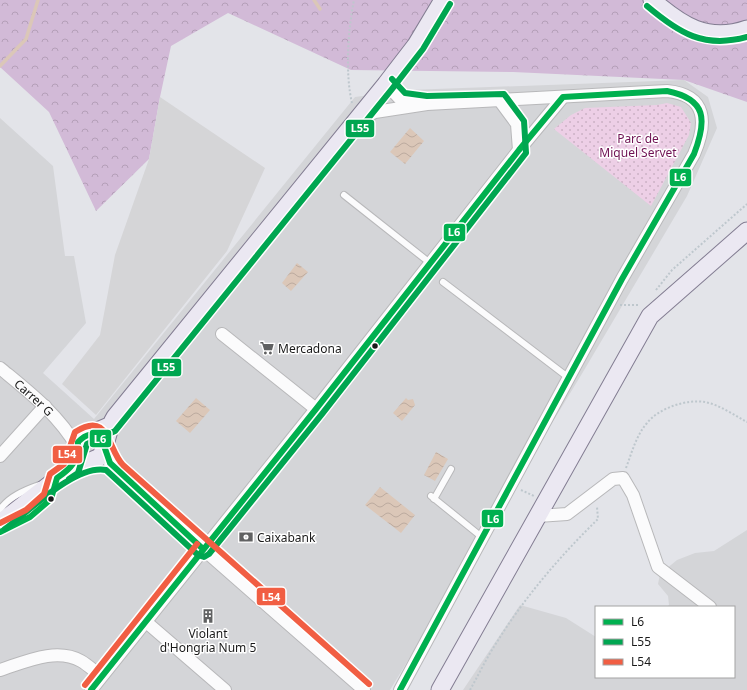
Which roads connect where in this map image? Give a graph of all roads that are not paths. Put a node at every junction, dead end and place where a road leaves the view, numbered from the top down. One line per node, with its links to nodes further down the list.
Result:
1 (443, 0): 4 (street)
2 (652, 0): 3 (street)
3 (747, 29)
4 (386, 84): 7 (street); 8 (street)
5 (563, 97): 6 (street); 9 (street); 16 (street)
6 (500, 101): 7 (street); 9 (street)
7 (427, 104): 8 (street)
8 (356, 122): 19 (street)
9 (519, 150): 12 (street)
10 (344, 195): 12 (lane)
11 (747, 231): 25 (street)
12 (430, 263): 18 (street)
13 (443, 282): 16 (lane)
14 (222, 334): 18 (street)
15 (0, 368): 17 (street, Carrer G)
16 (569, 378): 29 (street)
17 (45, 406): 20 (street, Carrer G); 22 (street)
18 (316, 409): 30 (street)
19 (109, 426): 20 (street); 21 (street)
20 (83, 442): 21 (street); 21 (street); 24 (street)
21 (101, 455): 24 (street); 30 (street)
22 (0, 456)
23 (450, 469): 29 (lane)
24 (64, 473): 26 (lane); 27 (street); 28 (lane)
25 (542, 509): 31 (street); 39 (street)
26 (0, 510)
27 (0, 523)
28 (0, 532)
29 (483, 538): 38 (street)
30 (203, 549): 32 (street); 37 (street)
31 (709, 606)
32 (145, 621): 34 (street); 36 (street)
33 (0, 670): 34 (street)
34 (101, 676): 35 (street)
35 (91, 690)
36 (225, 690)
37 (364, 690)
38 (400, 690)
39 (440, 690)

